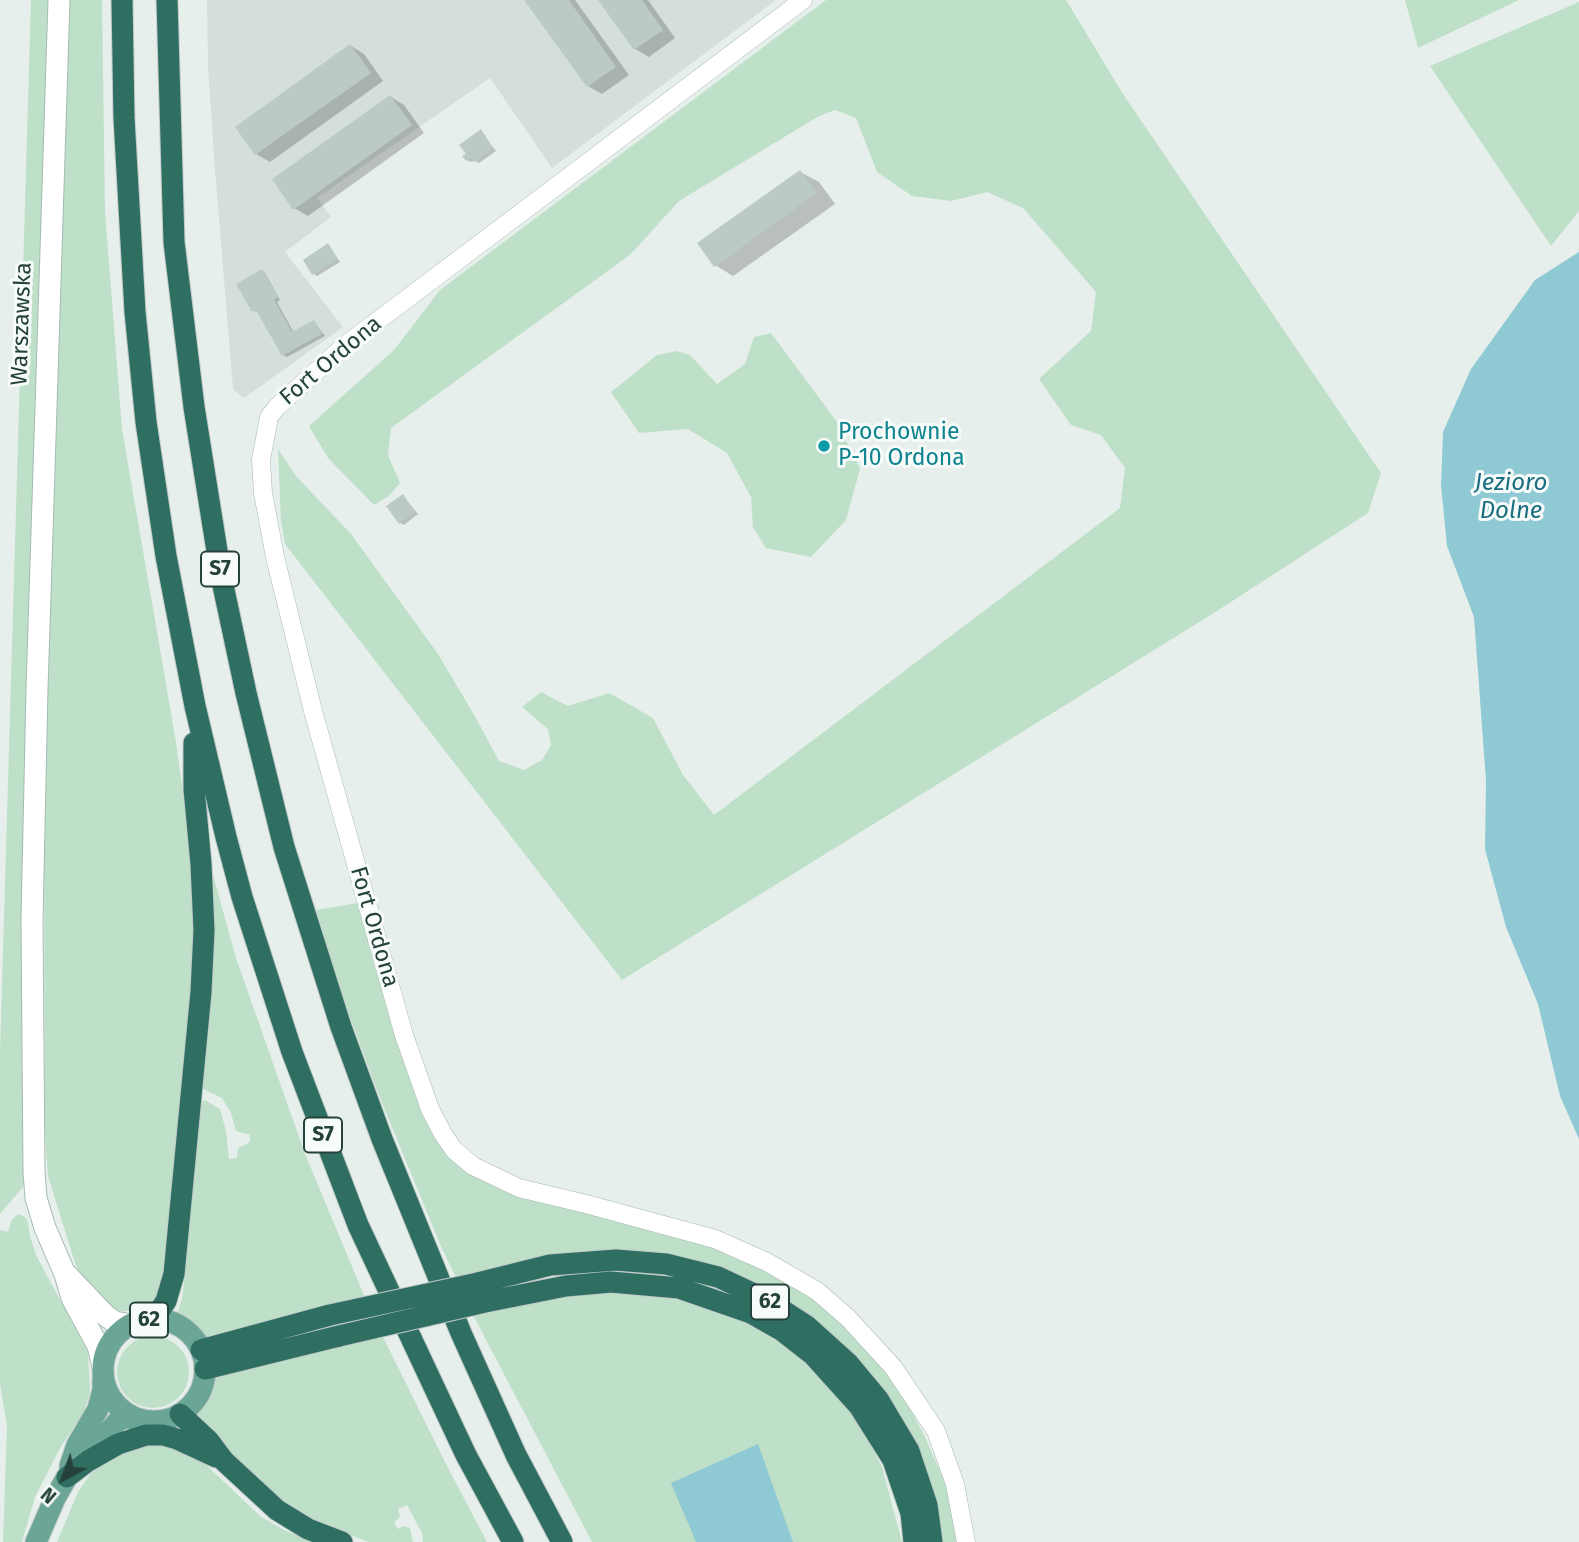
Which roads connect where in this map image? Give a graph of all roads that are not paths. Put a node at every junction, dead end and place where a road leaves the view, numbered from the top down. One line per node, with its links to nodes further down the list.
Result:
1 (59, 0): 6 (main road, Warszawska)
2 (122, 0): 5 (highway, S7)
3 (167, 0): 18 (highway, S7)
4 (803, 0): 21 (street, Fort Ordona)
5 (195, 706): 8 (highway); 17 (highway, S7)
6 (65, 1273): 8 (main road, Warszawska); 10 (main road, Warszawska)
7 (481, 1293): 9 (highway, bridge); 9 (highway, 62, bridge); 19 (highway); 20 (highway, 62)
8 (139, 1322): 9 (main road, 62); 10 (main road, 62)
9 (203, 1360): 11 (main road)
10 (103, 1372): 12 (main road); 14 (main road, 62)
11 (180, 1414): 12 (main road, 62); 13 (highway, 62)
12 (138, 1419): 14 (main road, 62)
13 (224, 1461): 14 (highway, 62); 16 (highway, 62)
14 (67, 1477): 15 (main road, 62)
15 (36, 1542)
16 (341, 1542)
17 (513, 1542)
18 (562, 1542)
19 (914, 1542)
20 (932, 1542)
21 (966, 1542)

